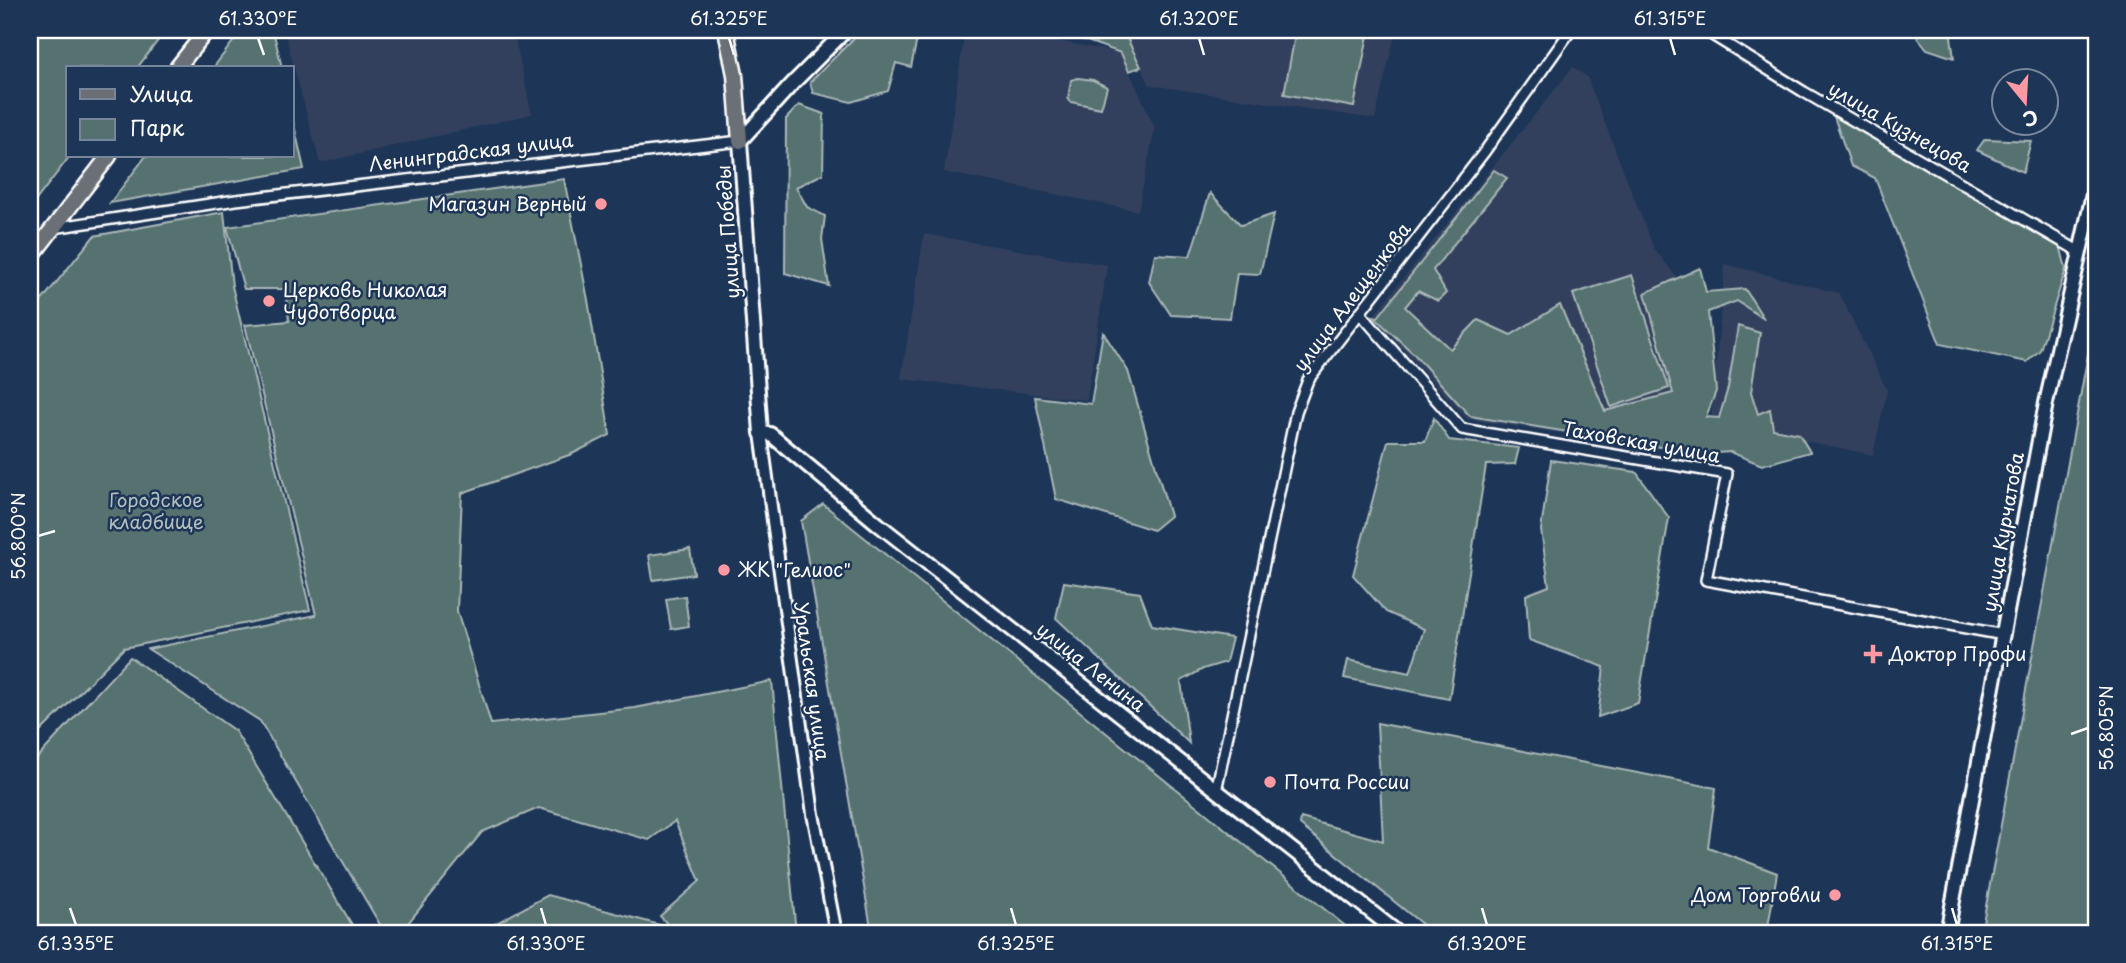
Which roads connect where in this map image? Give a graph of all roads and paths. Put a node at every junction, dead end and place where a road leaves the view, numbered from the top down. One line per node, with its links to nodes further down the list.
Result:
1 (207, 30): 6 (main road)
2 (726, 30): 7 (main road, улица Победы)
3 (846, 30): 7 (main road)
4 (1572, 30): 13 (street, улица Алещенкова)
5 (1704, 30): 11 (street, улица Кузнецова)
6 (179, 66)
7 (740, 141): 10 (street, Ленинградская улица); 14 (main road, улица Победы)
8 (107, 158): 10 (main road)
9 (2096, 181): 11 (main road, улица Курчатова)
10 (53, 228): 12 (main road)
11 (2080, 252): 15 (main road, улица Курчатова)
12 (30, 258)
13 (1360, 313): 15 (street, Таховская улица); 16 (street, улица Алещенкова)
14 (761, 433): 16 (main road, улица Ленина); 17 (street, Уральская улица)
15 (2004, 635): 19 (main road, улица Курчатова)
16 (1216, 791): 18 (main road, улица Ленина)
17 (836, 933)
18 (1398, 933)
19 (1947, 933)

